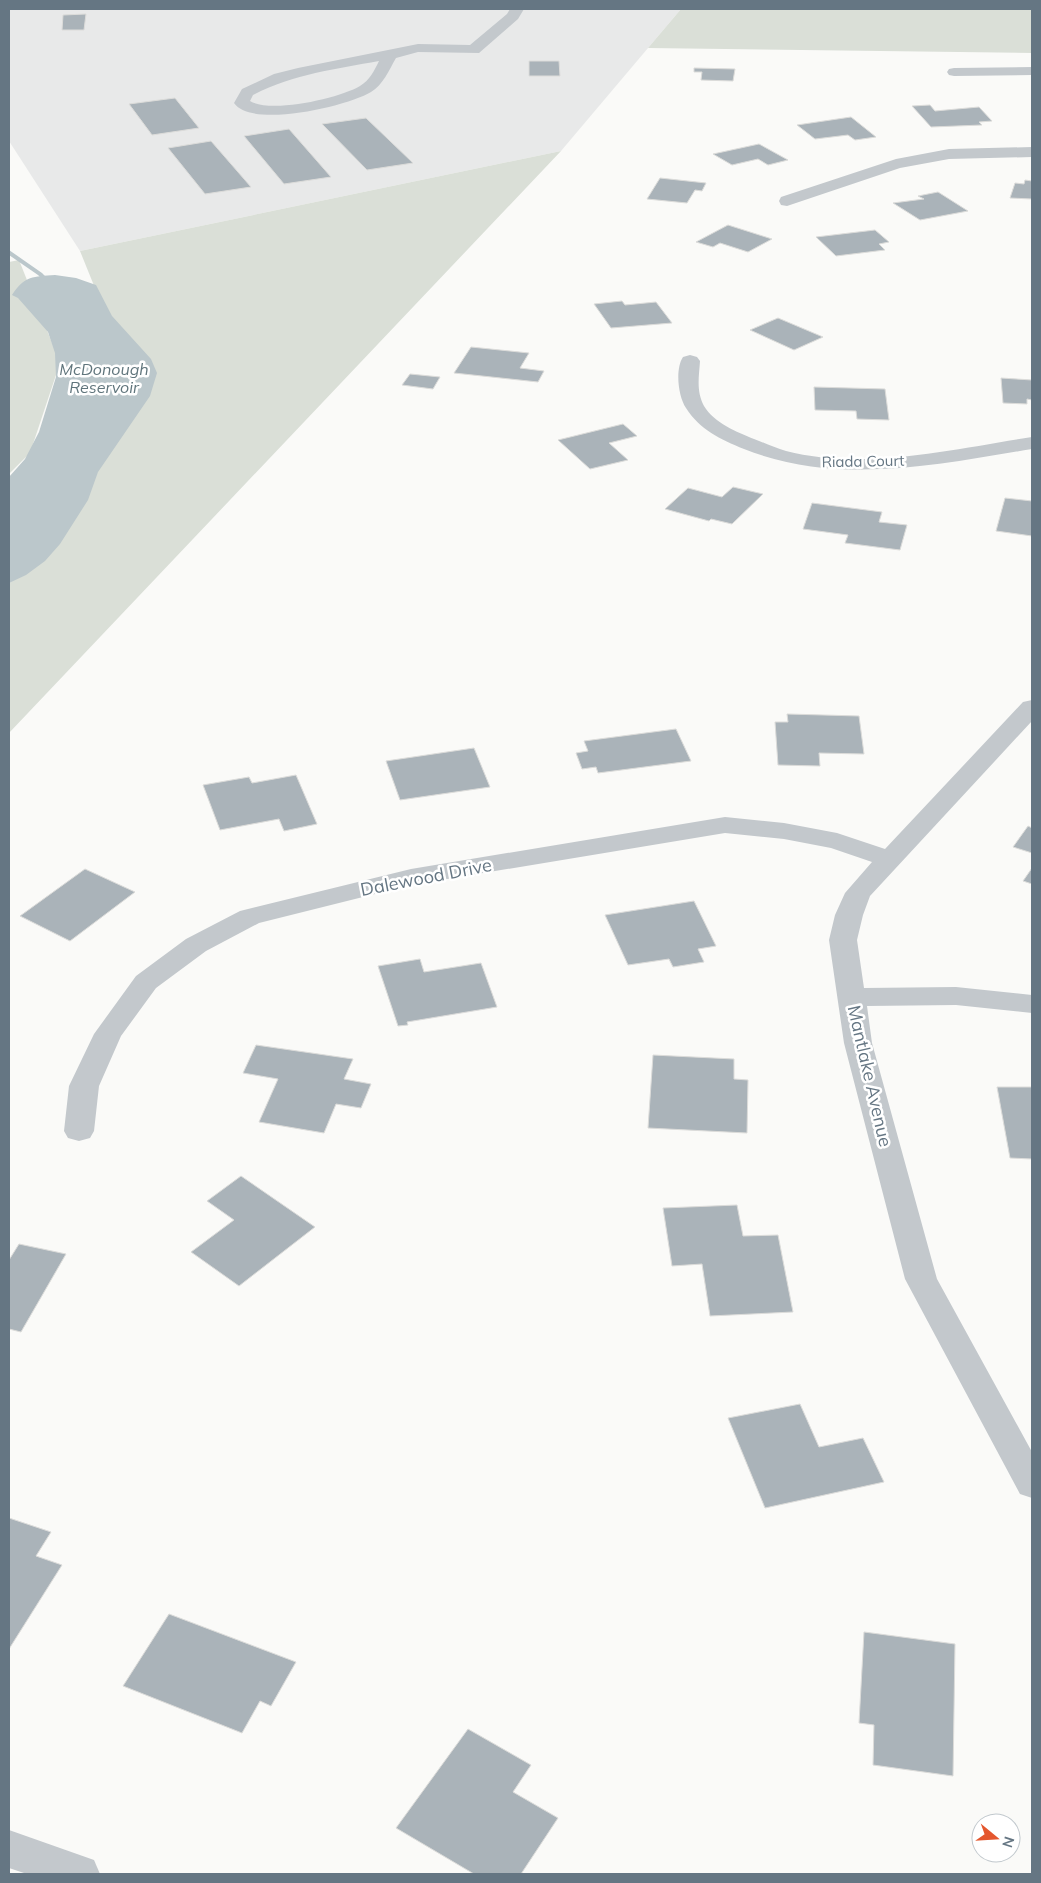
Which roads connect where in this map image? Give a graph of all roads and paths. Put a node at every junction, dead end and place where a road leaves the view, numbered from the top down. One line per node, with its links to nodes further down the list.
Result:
1 (517, 9): 2 (street)
2 (390, 55): 2 (street)
3 (1032, 70): 4 (street)
4 (954, 72)
5 (1032, 152): 6 (street)
6 (787, 201)
7 (690, 361): 8 (street, Riada Court)
8 (1032, 444)
9 (1032, 707): 10 (street, Mantlake Avenue)
10 (888, 858): 11 (street, Mantlake Avenue); 13 (street, Dalewood Drive)
11 (852, 997): 12 (street); 14 (street, Mantlake Avenue)
12 (1032, 1004)
13 (79, 1131)
14 (1032, 1484)
15 (9, 1849): 16 (street)
16 (80, 1874)

